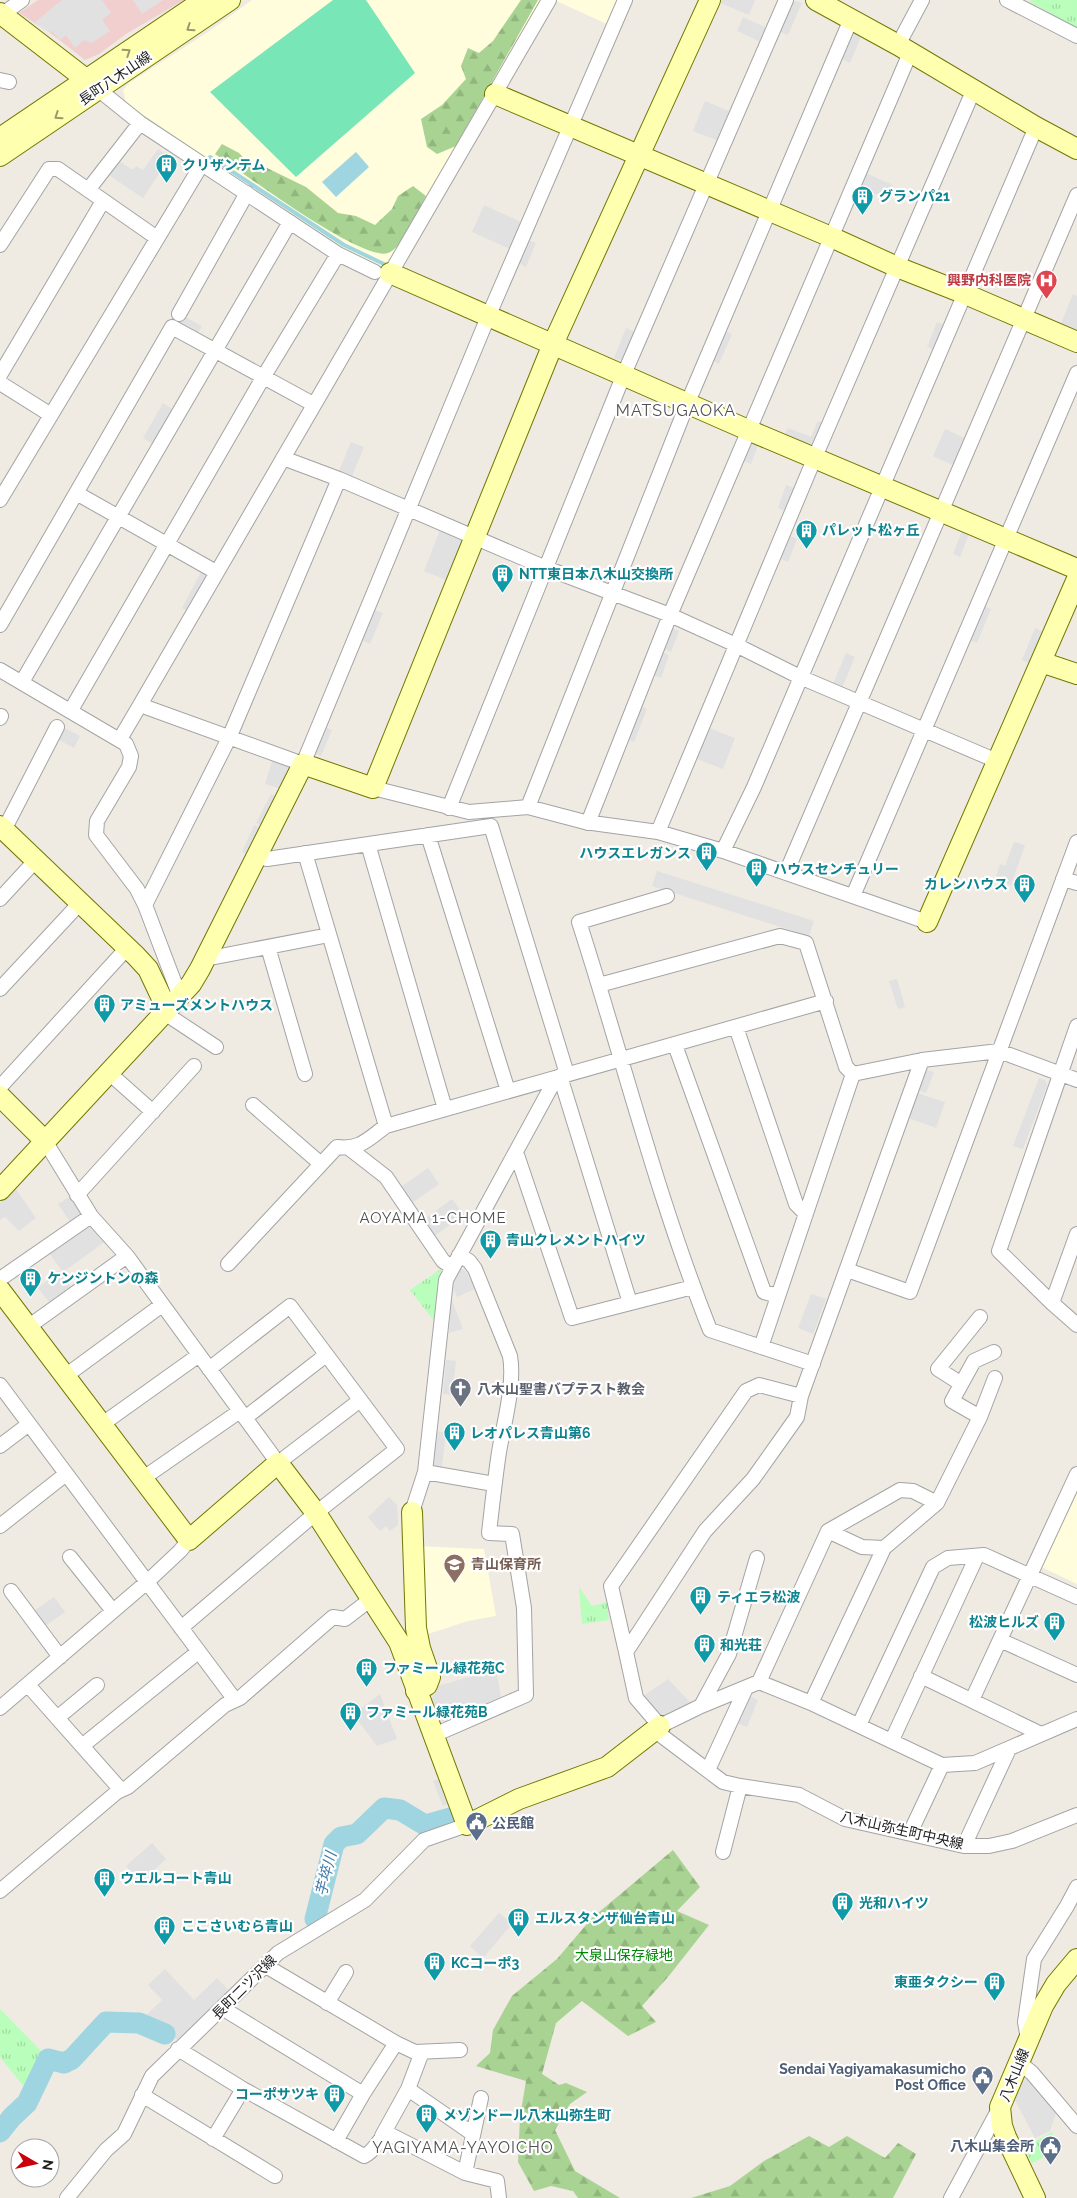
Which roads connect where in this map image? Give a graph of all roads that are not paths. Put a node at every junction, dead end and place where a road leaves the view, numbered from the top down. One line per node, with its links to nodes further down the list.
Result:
1 (22, 0): 12 (street)
2 (204, 0): 16 (street, one-way to 2)
3 (230, 0): 16 (street, 長町八木山線, one-way to 16)
4 (549, 0): 18 (street)
5 (625, 0): 20 (street)
6 (710, 0): 24 (street)
7 (786, 0): 27 (street)
8 (816, 0): 13 (street)
9 (922, 0): 15 (street)
10 (1007, 0): 11 (street)
11 (1022, 4): 14 (street)
12 (1, 15): 16 (street)
13 (851, 18): 15 (street); 32 (street)
14 (1077, 36)
15 (904, 49): 17 (street); 34 (street)
16 (93, 85): 19 (street); 22 (street); 25 (street, 長町八木山線, one-way to 25)
17 (974, 89): 21 (street); 38 (street)
18 (495, 94): 20 (street); 39 (street)
19 (140, 123): 26 (street); 28 (street)
20 (571, 125): 24 (street); 42 (street)
21 (1036, 127): 23 (street); 40 (street)
22 (0, 138)
23 (1077, 149)
24 (638, 155): 27 (street); 45 (street)
25 (0, 156)
26 (202, 164): 29 (street); 35 (street)
27 (706, 184): 32 (street); 49 (street)
28 (88, 190): 31 (street); 36 (street)
29 (248, 193): 33 (street); 41 (street)
30 (1077, 195): 43 (street)
31 (103, 200): 35 (street); 48 (street)
32 (770, 212): 34 (street); 52 (street)
33 (290, 222): 37 (street); 46 (street)
34 (831, 237): 38 (street); 55 (street)
35 (157, 238): 54 (street)
36 (0, 245)
37 (338, 254): 39 (street); 50 (street)
38 (897, 267): 40 (street); 56 (street)
39 (382, 273): 42 (street); 53 (street)
40 (963, 293): 43 (street); 59 (street)
41 (179, 314)
42 (488, 317): 45 (street); 62 (street)
43 (1023, 319): 44 (street); 63 (street)
44 (1077, 342)
45 (553, 344): 49 (street); 65 (street)
46 (215, 351): 50 (street); 60 (street); 64 (street)
47 (1077, 373): 66 (street)
48 (0, 374)
49 (624, 374): 52 (street); 68 (street)
50 (264, 376): 53 (street); 67 (street)
51 (0, 382): 54 (street)
52 (688, 402): 55 (street); 72 (street)
53 (313, 404): 57 (street)
54 (51, 415): 61 (street)
55 (748, 430): 56 (street); 73 (street)
56 (814, 457): 59 (street); 75 (street)
57 (284, 458): 58 (street); 70 (street)
58 (339, 479): 62 (street); 86 (street)
59 (882, 485): 63 (street); 79 (street)
60 (78, 494): 64 (street); 74 (street)
61 (0, 500)
62 (409, 510): 65 (street); 89 (street)
63 (941, 511): 66 (street); 81 (street)
64 (120, 517): 67 (street); 80 (street)
65 (474, 538): 68 (street); 90 (street)
66 (1006, 538): 69 (street); 85 (street)
67 (166, 544): 70 (street); 83 (street)
68 (546, 568): 72 (street); 92 (street)
69 (1077, 569)
70 (216, 572): 82 (street)
71 (1077, 578): 76 (street)
72 (612, 593): 73 (street); 91 (street)
73 (670, 615): 75 (street); 93 (street)
74 (0, 625)
75 (736, 645): 79 (street); 95 (street)
76 (1041, 662): 78 (street); 88 (street)
77 (0, 670): 80 (street)
78 (1077, 674)
79 (800, 677): 81 (street); 99 (street)
80 (22, 682): 83 (street)
81 (858, 703): 85 (street); 103 (street)
82 (140, 705): 86 (street); 87 (street)
83 (71, 710): 87 (street)
84 (57, 727): 94 (street)
85 (925, 729): 88 (street); 107 (street)
86 (229, 738): 89 (street); 110 (street)
87 (120, 740): 110 (street)
88 (997, 761): 111 (street)
89 (303, 764): 90 (street); 101 (street)
90 (373, 788): 92 (street)
91 (528, 807): 92 (street); 93 (street)
92 (449, 808)
93 (588, 823): 95 (street)
94 (2, 828): 102 (street)
95 (658, 832): 99 (street)
96 (428, 835): 98 (street); 132 (street); 135 (street)
97 (1077, 842): 104 (street)
98 (368, 844): 100 (street); 138 (street)
99 (723, 851): 103 (street)
100 (305, 853): 101 (street); 112 (street)
101 (256, 856): 115 (street)
102 (36, 860): 108 (street); 109 (street)
103 (786, 873): 107 (street)
104 (1063, 878): 105 (street); 124 (street)
105 (1077, 883)
106 (667, 896): 116 (street)
107 (853, 896): 111 (street)
108 (0, 899)
109 (80, 903): 113 (street); 117 (street)
110 (145, 904): 119 (street)
111 (927, 922)
112 (329, 935): 114 (street); 140 (street)
113 (128, 947): 119 (street); 134 (street)
114 (268, 947): 115 (street); 130 (street)
115 (205, 959): 119 (street)
116 (599, 985): 118 (street); 125 (street)
117 (0, 989)
118 (826, 1001): 121 (street); 131 (street)
119 (170, 1006): 123 (street); 128 (street)
120 (1077, 1026): 129 (street)
121 (736, 1027): 122 (street); 147 (street)
122 (675, 1044): 125 (street); 157 (street)
123 (216, 1047)
124 (999, 1051): 126 (street); 129 (street); 153 (street)
125 (621, 1059): 132 (street); 155 (street)
126 (922, 1060): 131 (street); 153 (street)
127 (194, 1066): 139 (street)
128 (108, 1072): 139 (street); 141 (street)
129 (1060, 1073): 133 (street); 159 (street)
130 (305, 1074)
131 (853, 1074): 147 (street)
132 (561, 1076): 135 (street); 143 (street); 158 (street)
133 (1077, 1080)
134 (0, 1088)
135 (508, 1091): 138 (street)
136 (0, 1096): 141 (street)
137 (253, 1105): 144 (street)
138 (445, 1109): 140 (street)
139 (153, 1112): 146 (street)
140 (386, 1126): 142 (street)
141 (46, 1141): 145 (street); 146 (street)
142 (350, 1149): 144 (street); 151 (street)
143 (516, 1152): 151 (street); 158 (street)
144 (321, 1164): 152 (street)
145 (0, 1190)
146 (76, 1195): 148 (street)
147 (806, 1214): 157 (street)
148 (91, 1216): 150 (street); 154 (street)
149 (1077, 1234): 159 (street)
150 (127, 1256): 160 (street); 163 (street)
151 (456, 1262): 182 (street); 186 (street)
152 (228, 1264)
153 (847, 1270): 168 (street)
154 (0, 1279)
155 (692, 1287): 158 (street); 164 (street)
156 (0, 1290): 163 (street)
157 (778, 1296): 164 (street)
158 (630, 1303)
159 (1052, 1303): 162 (street)
160 (162, 1305): 166 (street); 170 (street)
161 (980, 1317): 172 (street)
162 (1077, 1325)
163 (28, 1327): 170 (street)
164 (761, 1347): 168 (street)
165 (994, 1352): 172 (street)
166 (199, 1355): 169 (street); 179 (street)
167 (326, 1355): 169 (street); 175 (street); 176 (street)
168 (812, 1364): 174 (street)
169 (209, 1369): 176 (street)
170 (64, 1377): 179 (street)
171 (995, 1378): 177 (street)
172 (960, 1383): 177 (street)
173 (0, 1385): 178 (street)
174 (801, 1396): 206 (street); 206 (street, 八木山弥生町中央線)
175 (360, 1401): 181 (street); 189 (street)
176 (243, 1414): 181 (street); 185 (street)
177 (980, 1417): 187 (street)
178 (29, 1424): 180 (street); 183 (street)
179 (101, 1424): 185 (street)
180 (0, 1446)
181 (278, 1463): 189 (street); 192 (street)
182 (425, 1472): 186 (street); 188 (street)
183 (66, 1474): 190 (street); 198 (street)
184 (1077, 1474): 197 (street)
185 (142, 1479): 192 (street)
186 (494, 1484): 225 (street)
187 (938, 1503): 191 (street); 193 (street)
188 (412, 1512): 214 (street)
189 (316, 1513): 201 (street); 203 (street)
190 (0, 1526)
191 (828, 1531): 193 (street); 210 (street)
192 (189, 1540): 198 (street)
193 (884, 1548): 217 (street)
194 (976, 1556): 197 (street); 208 (street); 222 (street)
195 (70, 1557): 202 (street)
196 (757, 1558): 218 (street)
197 (1030, 1575): 200 (street); 204 (street)
198 (147, 1582): 202 (street); 203 (street)
199 (11, 1591): 207 (street)
200 (1077, 1597)
201 (371, 1599): 214 (street); 215 (street)
202 (113, 1611): 207 (street)
203 (180, 1628): 205 (street)
204 (1000, 1640): 209 (street); 216 (street)
205 (198, 1652): 215 (street); 227 (street)
206 (626, 1652): 223 (street, 八木山弥生町中央線)
207 (60, 1657): 211 (street)
208 (921, 1676): 216 (street); 226 (street)
209 (1077, 1676)
210 (759, 1682): 213 (street); 217 (street)
211 (28, 1685): 219 (street); 220 (street)
212 (97, 1685): 220 (street)
213 (746, 1688): 218 (street); 230 (street)
214 (416, 1691): 225 (street)
215 (236, 1700): 232 (street)
216 (972, 1700): 224 (street)
217 (811, 1702): 222 (street)
218 (701, 1706): 223 (street)
219 (0, 1708)
220 (57, 1718): 227 (street)
221 (1077, 1719): 224 (street)
222 (859, 1725): 226 (street)
223 (657, 1728): 230 (street, 八木山弥生町中央線); 234 (street)
224 (1041, 1734): 228 (street)
225 (434, 1735): 234 (street)
226 (892, 1740): 229 (street)
227 (82, 1746): 232 (street)
228 (1009, 1749): 229 (street); 236 (street)
229 (942, 1765): 235 (street)
230 (708, 1770): 231 (street, 八木山弥生町中央線)
231 (740, 1786): 235 (street, 八木山弥生町中央線); 237 (street)
232 (122, 1790): 239 (street)
233 (1077, 1815): 236 (street, 八木山弥生町中央線)
234 (467, 1825): 241 (street, 長町二ツ沢線)
235 (910, 1832): 236 (street, 八木山弥生町中央線)
236 (964, 1846)
237 (723, 1852)
238 (1077, 1887): 245 (street)
239 (0, 1891)
240 (1077, 1959): 245 (street, 八木山線)
241 (266, 1966): 243 (street); 244 (street, 長町二ツ沢線)
242 (346, 1972): 243 (street)
243 (327, 2003): 246 (street)
244 (222, 2008): 247 (street, 長町二ツ沢線); 253 (street)
245 (1028, 2039): 250 (street, 八木山線)
246 (396, 2043): 249 (street); 253 (street)
247 (178, 2049): 251 (street); 254 (street, 長町二ツ沢線)
248 (460, 2050): 249 (street)
249 (422, 2052): 252 (street)
250 (1020, 2063): 256 (street, 八木山線); 257 (street)
251 (243, 2089): 260 (street); 261 (street)
252 (408, 2089): 258 (street); 259 (street)
253 (363, 2094): 261 (street)
254 (142, 2095): 260 (street); 264 (street, 長町二ツ沢線)
255 (481, 2098): 258 (street)
256 (1000, 2107): 266 (street); 267 (street, 八木山線)
257 (1077, 2126)
258 (473, 2134): 262 (street)
259 (382, 2136): 261 (street); 262 (street)
260 (213, 2139): 263 (street)
261 (336, 2141)
262 (464, 2173): 265 (street)
263 (275, 2176)
264 (67, 2198)
265 (500, 2198)
266 (951, 2198)
267 (1035, 2198)

